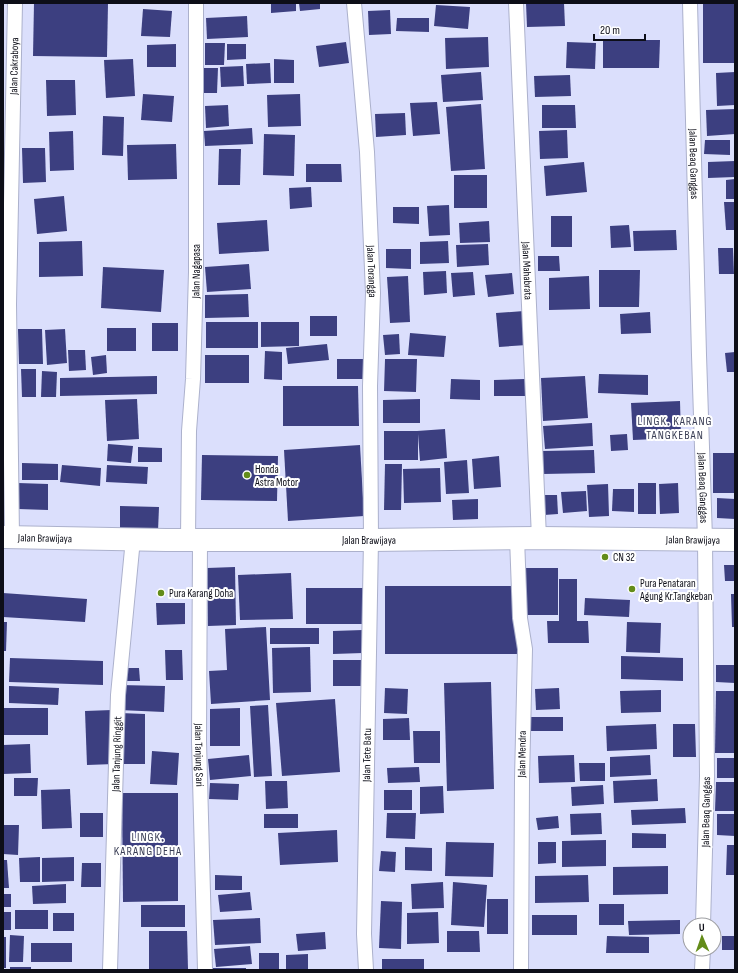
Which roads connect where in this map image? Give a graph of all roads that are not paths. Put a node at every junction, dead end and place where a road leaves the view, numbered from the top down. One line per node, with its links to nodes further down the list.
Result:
1 (15, 3): 6 (street, Jalan Cakraboya)
2 (196, 3): 11 (street, Jalan Nagapasa)
3 (354, 3): 12 (street, Jalan Torangga)
4 (516, 3): 8 (street, Jalan Mahabrata)
5 (690, 3): 10 (street, Jalan Beaq Ganggas)
6 (8, 537): 9 (main road, Jalan Brawijaya)
7 (517, 538): 8 (main road, Jalan Brawijaya); 12 (main road, Jalan Brawijaya); 19 (street, Jalan Mendra)
8 (539, 538): 10 (main road, Jalan Brawijaya)
9 (133, 539): 11 (main road, Jalan Brawijaya); 16 (street, Jalan Tanjung Ringgit)
10 (705, 539): 13 (main road, Jalan Brawijaya); 14 (street, Jalan Beaq Ganggas)
11 (194, 540): 12 (main road, Jalan Brawijaya); 17 (street, Jalan Tanjung Sari)
12 (371, 540): 18 (street, Jalan Tete Batu)
13 (735, 540)
14 (703, 917)
15 (703, 957): 20 (street)
16 (110, 970)
17 (205, 970)
18 (366, 970)
19 (521, 970)
20 (702, 970)

